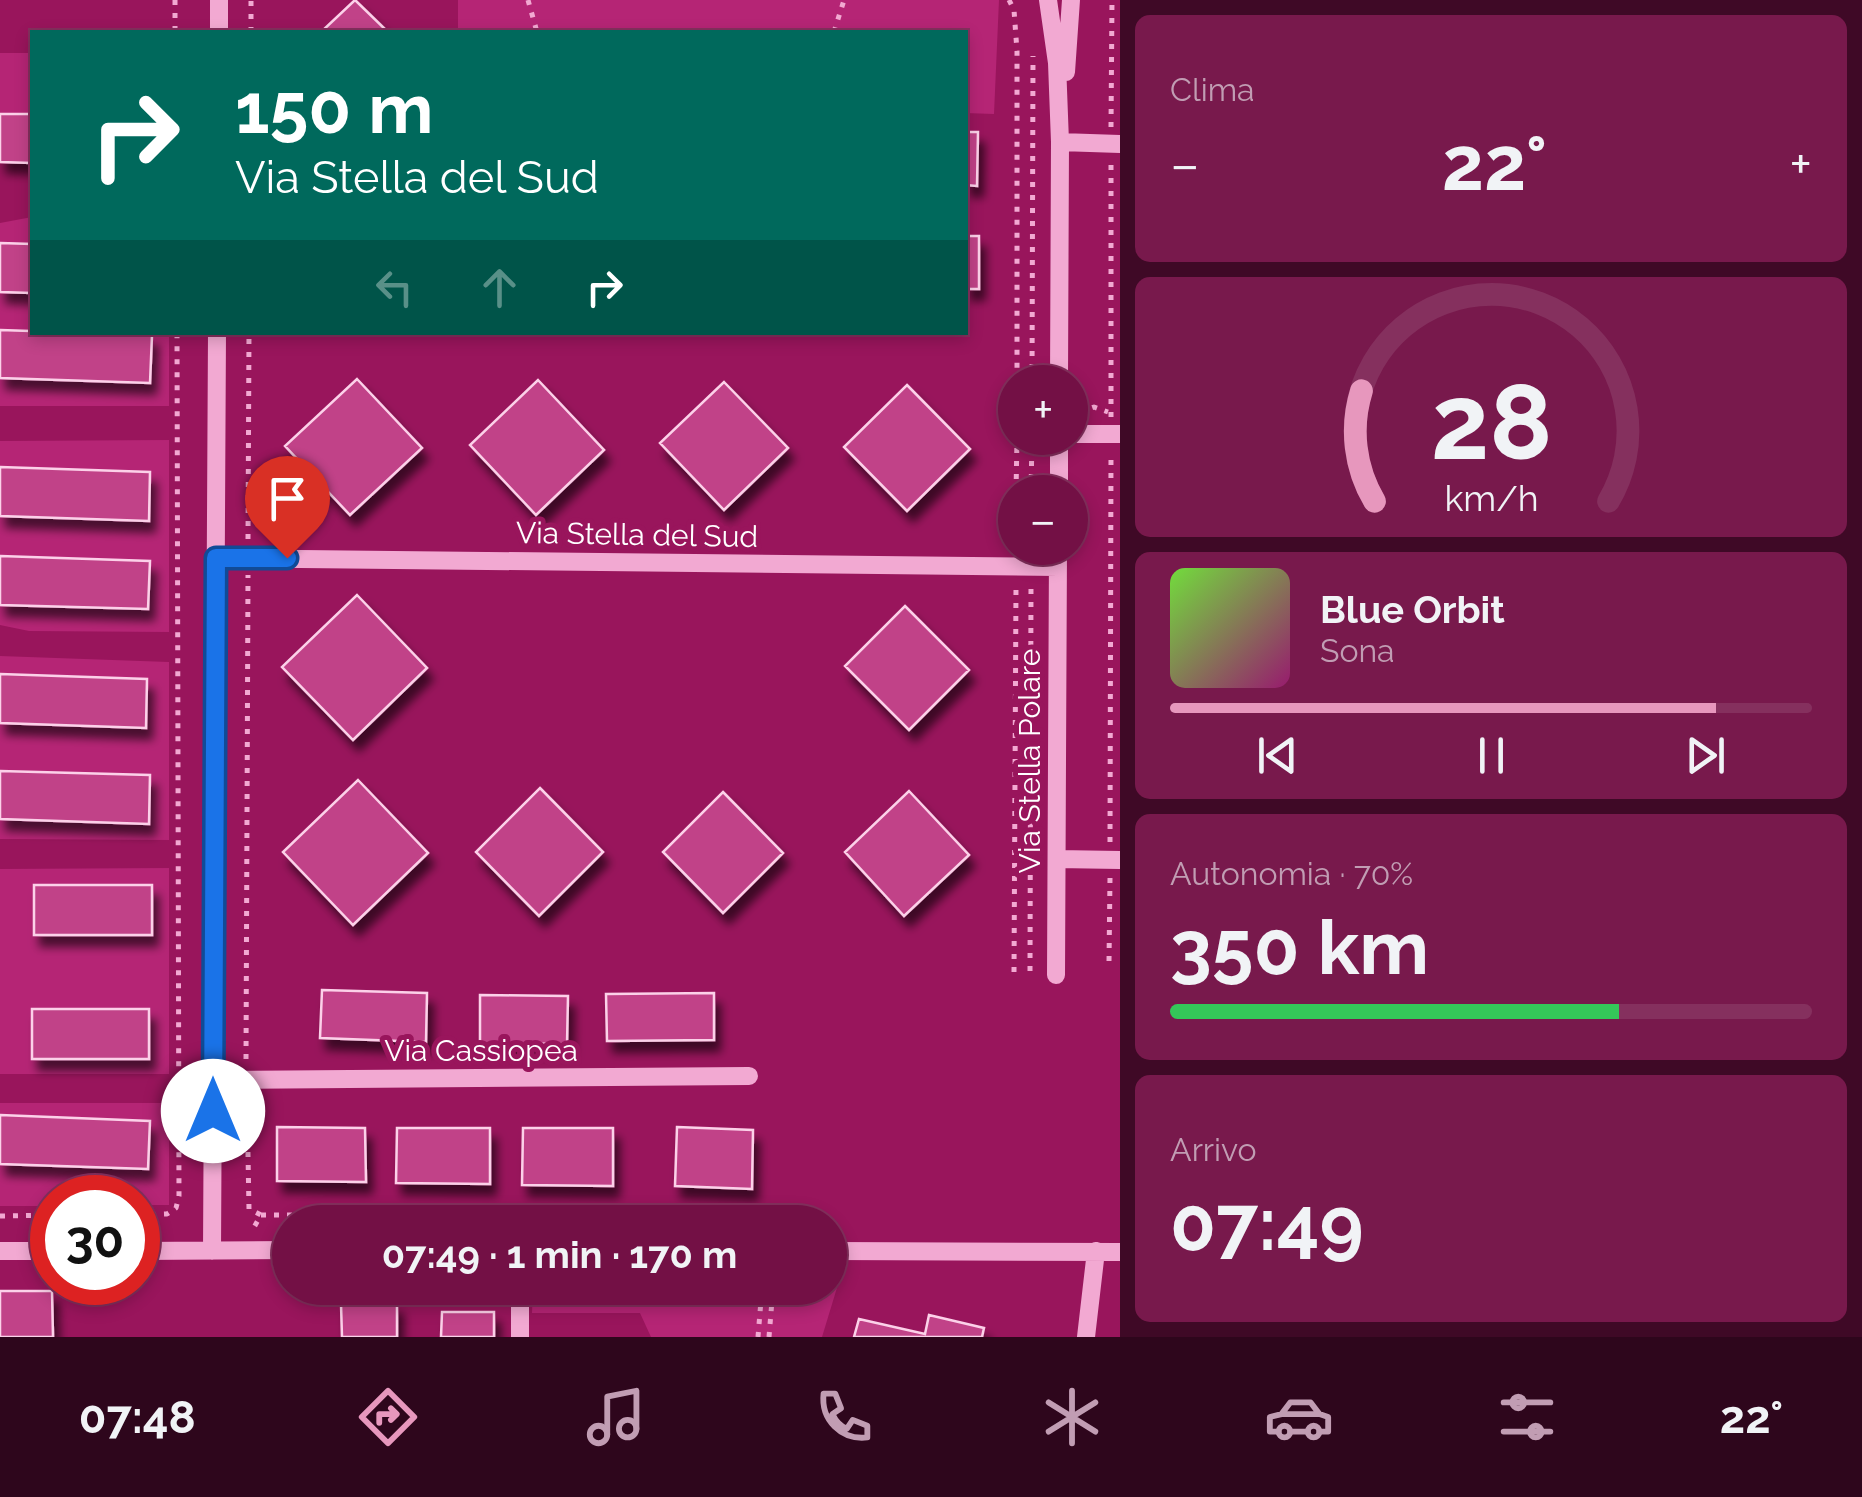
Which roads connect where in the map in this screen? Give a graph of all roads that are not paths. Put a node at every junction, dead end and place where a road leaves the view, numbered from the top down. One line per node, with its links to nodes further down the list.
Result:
1 (219, 0): 4 (street)
2 (1048, 0): 5 (street)
3 (1071, 0): 5 (street)
4 (218, 30)
5 (1060, 142): 6 (street); 8 (street)
6 (1115, 144)
7 (217, 335): 11 (street)
8 (1059, 365)
9 (1088, 434): 10 (street)
10 (1115, 434)
11 (216, 558): 12 (street, Via Stella del Sud); 17 (street)
12 (1058, 568): 13 (street, Via Stella Polare)
13 (1057, 859): 14 (street); 15 (street, Via Stella Polare)
14 (1115, 860)
15 (1056, 974)
16 (749, 1076): 17 (street, Via Cassiopea)
17 (213, 1080): 18 (street)
18 (212, 1250): 19 (street); 22 (street)
19 (272, 1250)
20 (0, 1251): 21 (street)
21 (30, 1251)
22 (160, 1251)
23 (847, 1251): 24 (street)
24 (1096, 1251): 25 (street); 28 (street)
25 (1120, 1252)
26 (520, 1305): 27 (street)
27 (520, 1337)
28 (1086, 1337)

